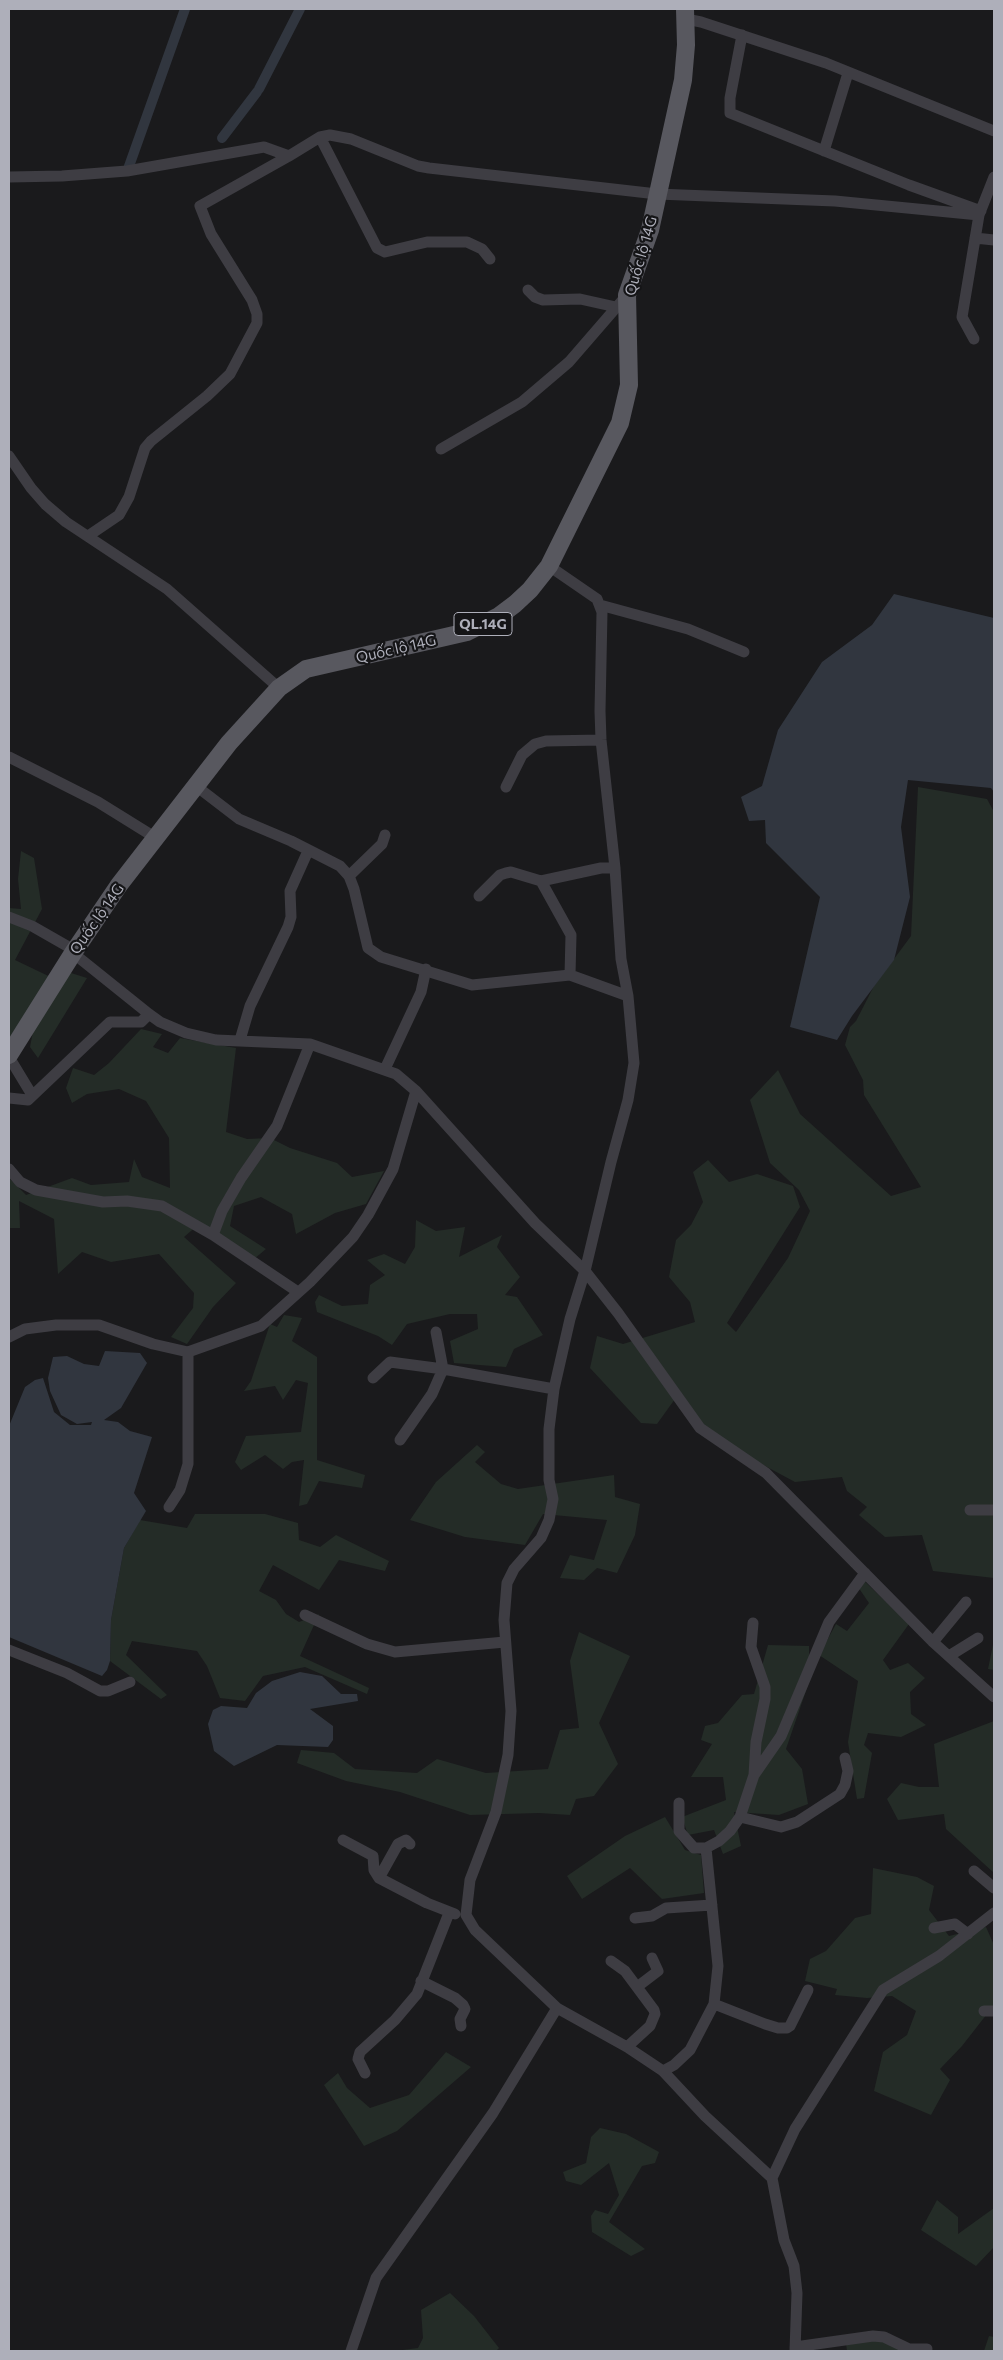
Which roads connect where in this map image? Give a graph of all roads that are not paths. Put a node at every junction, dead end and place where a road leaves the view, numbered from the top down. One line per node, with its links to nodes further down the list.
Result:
1 (686, 14): 2 (street); 11 (main road, Quốc lộ 14G / QL.14G)
2 (742, 35): 3 (street); 6 (street)
3 (848, 73): 4 (street); 6 (street)
4 (994, 131)
5 (320, 137): 7 (street); 11 (street); 16 (street)
6 (824, 151): 10 (street)
7 (289, 156): 8 (street); 22 (street)
8 (9, 177)
9 (994, 177): 13 (street)
10 (909, 185): 12 (street); 13 (street)
11 (657, 194): 12 (street); 18 (main road, Quốc lộ 14G / QL.14G)
12 (903, 206): 13 (street)
13 (980, 213): 14 (street)
14 (975, 238): 15 (street); 19 (street)
15 (994, 240)
16 (490, 259)
17 (528, 290): 18 (street)
18 (622, 301): 20 (street); 23 (main road, Quốc lộ 14G / QL.14G)
19 (974, 339)
20 (441, 449)
21 (9, 456): 22 (street)
22 (88, 536): 26 (street)
23 (549, 566): 24 (street); 26 (main road, Quốc lộ 14G / QL.14G)
24 (600, 604): 25 (street); 27 (street)
25 (744, 652)
26 (279, 688): 29 (main road, Quốc lộ 14G / QL.14G)
27 (601, 740): 30 (street); 34 (street)
28 (9, 757): 32 (street)
29 (196, 786): 32 (main road, Quốc lộ 14G / QL.14G); 33 (street)
30 (506, 787)
31 (385, 834): 35 (street)
32 (156, 838): 39 (main road, Quốc lộ 14G / QL.14G)
33 (308, 851): 35 (street); 44 (street)
34 (615, 868): 36 (street); 42 (street)
35 (349, 876): 40 (street)
36 (541, 880): 37 (street); 41 (street)
37 (479, 896)
38 (9, 918): 39 (street)
39 (74, 952): 43 (street); 46 (main road, Quốc lộ 14G / QL.14G)
40 (426, 969): 41 (street); 47 (street)
41 (570, 975): 42 (street)
42 (628, 996): 53 (street)
43 (149, 1014): 44 (street); 49 (street)
44 (240, 1040): 45 (street)
45 (310, 1044): 47 (street); 52 (street)
46 (9, 1056): 49 (street)
47 (384, 1069): 48 (street)
48 (416, 1091): 53 (street); 54 (street)
49 (32, 1095): 50 (street)
50 (9, 1098)
51 (9, 1169): 52 (street)
52 (213, 1235): 54 (street)
53 (585, 1271): 60 (street); 65 (street)
54 (298, 1292): 57 (street)
55 (436, 1332): 58 (street)
56 (9, 1337): 57 (street)
57 (188, 1352): 62 (street)
58 (443, 1369): 59 (street); 60 (street); 61 (street)
59 (373, 1378)
60 (554, 1389): 70 (street)
61 (400, 1440)
62 (169, 1507)
63 (970, 1510): 64 (street)
64 (994, 1510)
65 (865, 1573): 71 (street); 77 (street)
66 (966, 1602): 71 (street)
67 (305, 1616): 70 (street)
68 (753, 1623): 77 (street)
69 (978, 1638): 73 (street)
70 (505, 1642): 88 (street)
71 (933, 1642): 73 (street)
72 (9, 1650): 74 (street)
73 (949, 1656): 75 (street)
74 (130, 1682)
75 (994, 1697)
76 (845, 1758): 79 (street)
77 (754, 1775): 79 (street)
78 (679, 1804): 82 (street)
79 (740, 1817): 82 (street)
80 (343, 1840): 84 (street)
81 (410, 1844): 84 (street)
82 (706, 1848): 86 (street)
83 (974, 1871): 85 (street)
84 (379, 1878): 87 (street)
85 (994, 1888)
86 (712, 1905): 90 (street); 99 (street)
87 (448, 1913): 88 (street); 96 (street)
88 (466, 1915): 100 (street)
89 (991, 1916): 92 (street); 93 (street)
90 (635, 1918)
91 (934, 1928): 93 (street)
92 (994, 1930)
93 (968, 1934): 105 (street)
94 (652, 1958): 97 (street)
95 (612, 1961): 97 (street)
96 (421, 1982): 101 (street); 104 (street)
97 (637, 1987): 102 (street)
98 (808, 1990): 99 (street)
99 (714, 2004): 103 (street)
100 (557, 2008): 102 (street); 108 (street)
101 (461, 2026)
102 (628, 2047): 103 (street)
103 (663, 2071): 105 (street)
104 (364, 2074)
105 (772, 2178): 106 (street)
106 (795, 2349): 107 (street)
107 (927, 2349)
108 (351, 2351)

